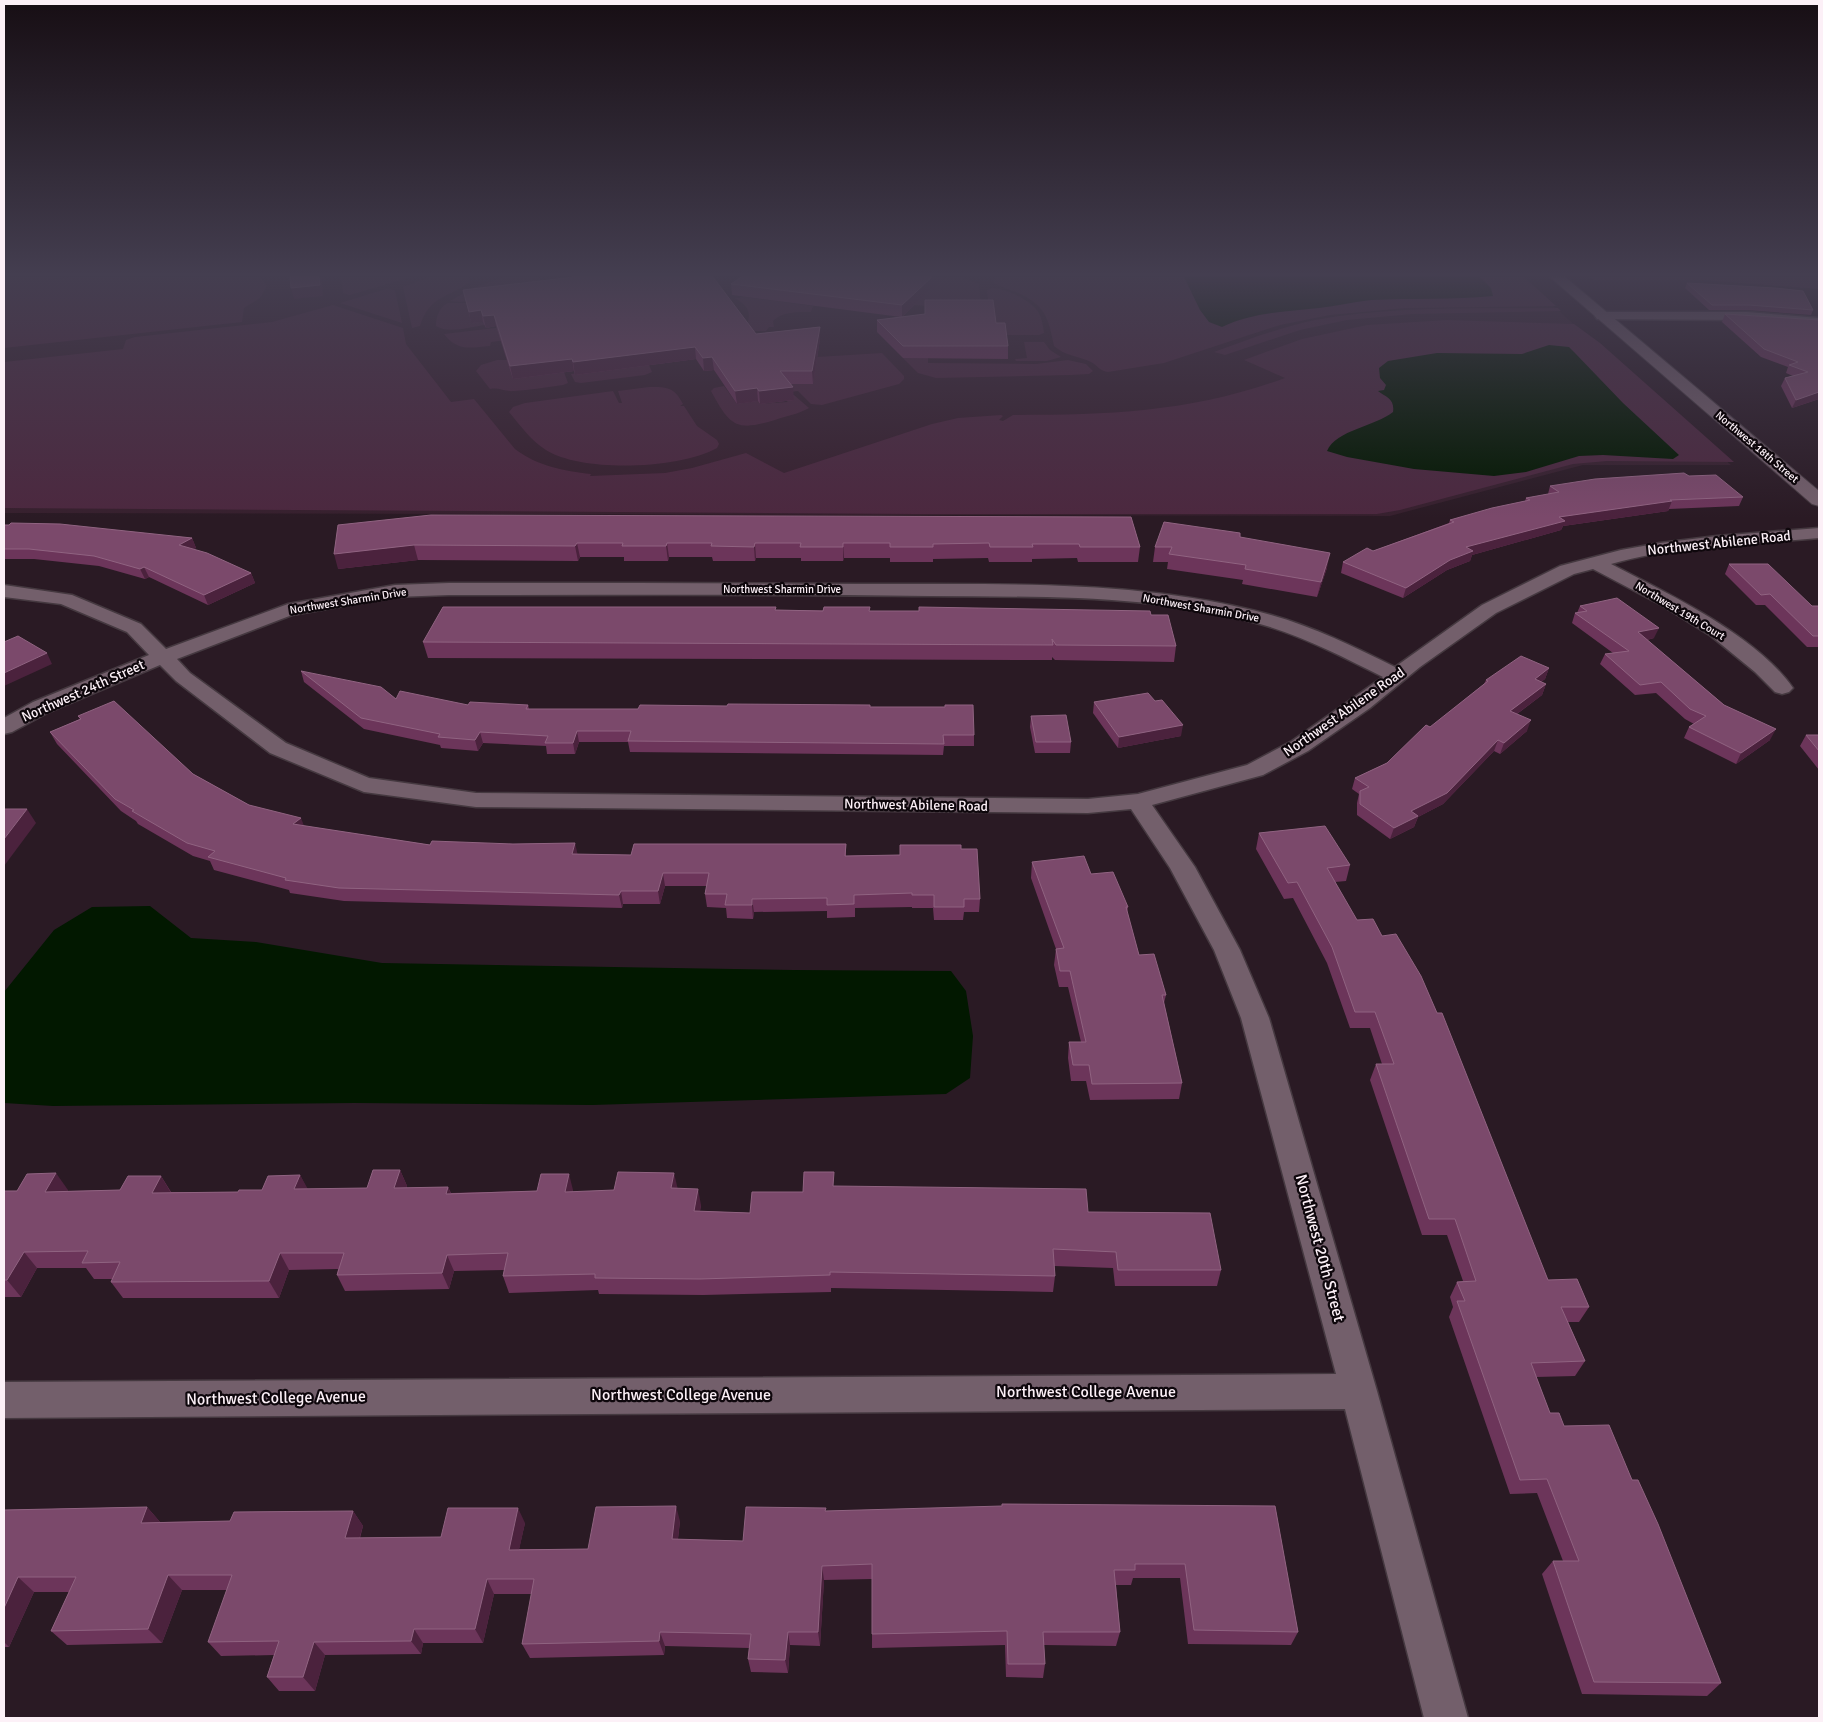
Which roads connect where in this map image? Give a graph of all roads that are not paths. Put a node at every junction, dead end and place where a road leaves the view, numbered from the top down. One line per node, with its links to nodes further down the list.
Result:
1 (1651, 357): 2 (main road, Northwest 18th Street)
2 (1819, 500)
3 (1819, 533): 4 (street, Northwest Abilene Road)
4 (1594, 562): 7 (street, Northwest Abilene Road); 8 (street, Northwest 19th Court)
5 (4, 591): 6 (street, Northwest Abilene Road)
6 (162, 656): 7 (street, Northwest Sharmin Drive); 9 (street, Northwest 24th Street); 10 (street, Northwest Abilene Road)
7 (1398, 676): 10 (street, Northwest Abilene Road)
8 (1782, 688)
9 (4, 727)
10 (1138, 801): 11 (street, Northwest 20th Street)
11 (1359, 1391): 12 (street, Northwest College Avenue); 13 (street, Northwest 20th Street)
12 (4, 1400)
13 (1446, 1718)

